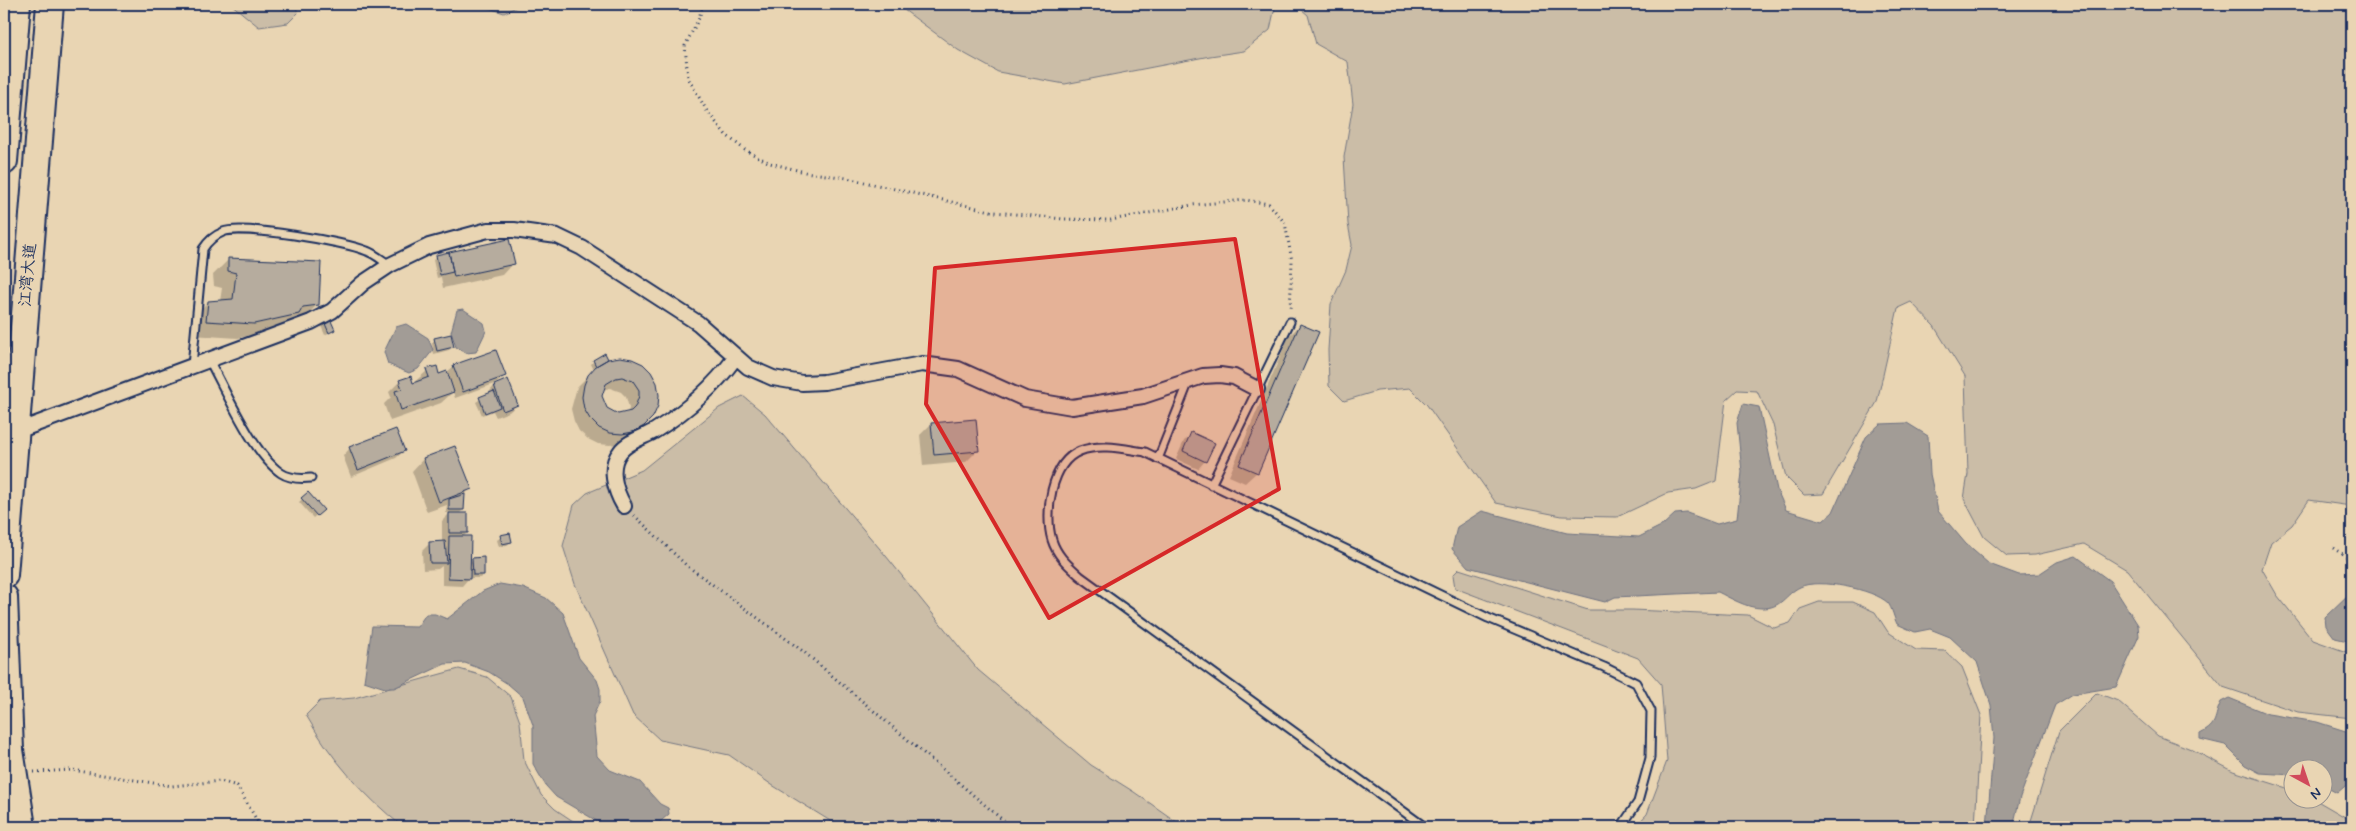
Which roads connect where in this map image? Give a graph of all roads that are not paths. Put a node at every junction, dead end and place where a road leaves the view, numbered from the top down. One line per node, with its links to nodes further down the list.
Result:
1 (16, 4): 3 (highway)
2 (50, 4): 11 (highway, 江湾大道)
3 (4, 161)
4 (390, 265): 6 (street); 7 (street); 8 (lane)
5 (1290, 322): 10 (lane)
6 (735, 358): 9 (street); 15 (street)
7 (209, 360): 8 (street); 13 (lane)
8 (192, 367): 11 (street)
9 (1189, 380): 10 (street); 12 (lane)
10 (1257, 389): 14 (lane)
11 (10, 433): 16 (highway, 江湾大道)
12 (1158, 459): 14 (lane); 19 (lane)
13 (311, 478)
14 (1211, 485): 20 (lane)
15 (624, 506)
16 (4, 575)
17 (4, 596): 18 (highway)
18 (22, 827)
19 (1426, 827)
20 (1621, 827)

